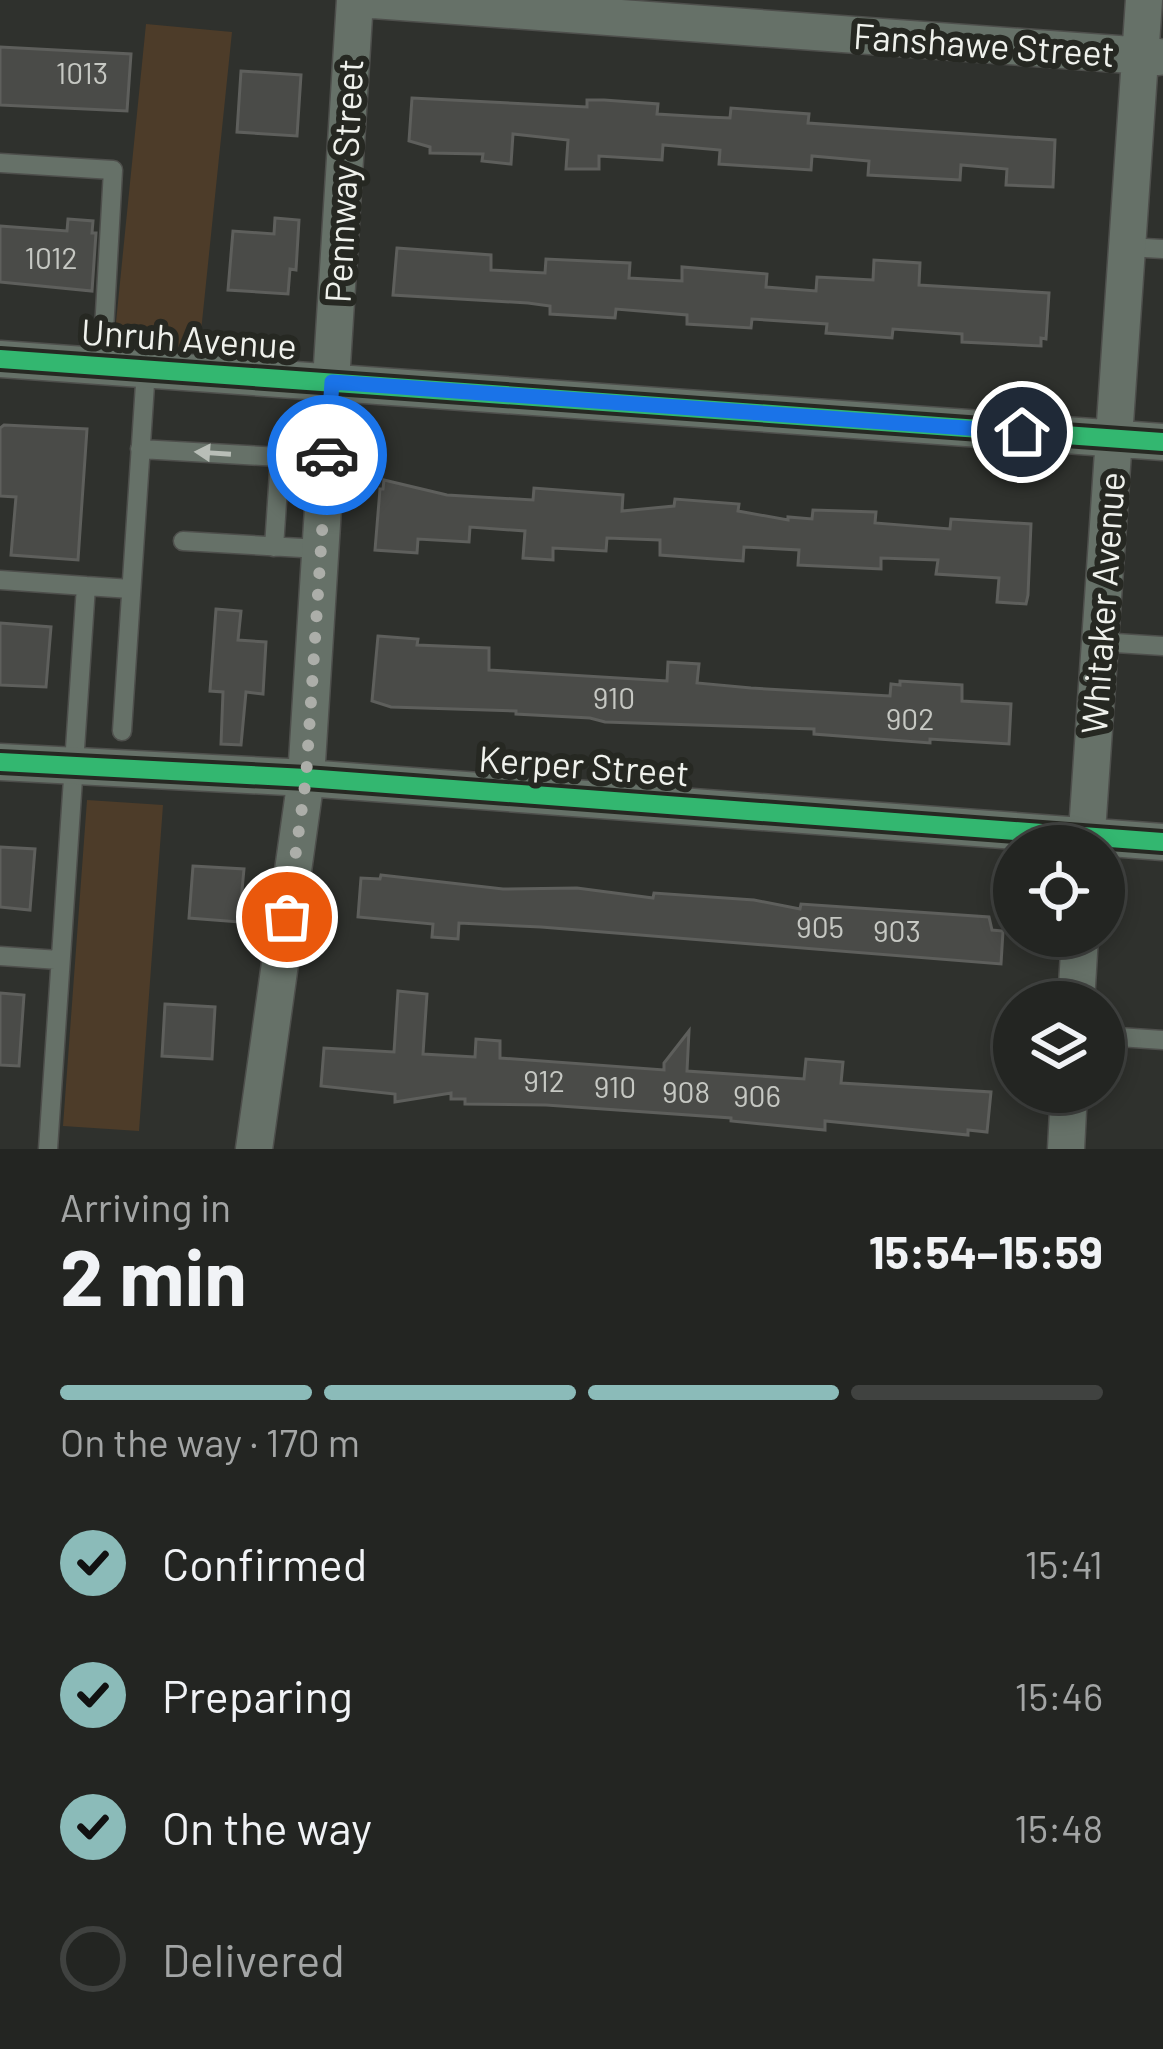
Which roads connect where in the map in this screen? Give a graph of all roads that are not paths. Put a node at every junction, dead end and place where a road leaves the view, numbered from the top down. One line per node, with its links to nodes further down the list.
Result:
1 (355, 0): 10 (street, Pennway Street)
2 (373, 0): 4 (street, Fanshawe Street)
3 (1144, 0): 4 (street, Whitaker Avenue)
4 (1152, 57): 6 (street, Whitaker Avenue)
5 (0, 163): 8 (lane)
6 (1145, 248): 11 (street, Whitaker Avenue)
7 (0, 358): 8 (street, Unruh Avenue)
8 (102, 366): 9 (street, Unruh Avenue)
9 (146, 369): 10 (street, Unruh Avenue); 13 (lane)
10 (332, 382): 11 (street, Unruh Avenue); 16 (street, Pennway Street)
11 (1114, 438): 12 (street, Unruh Avenue); 20 (street, Whitaker Avenue)
12 (1163, 442)
13 (140, 448): 15 (lane, one-way to 13); 19 (lane)
14 (183, 542): 15 (lane)
15 (274, 547): 16 (lane)
16 (320, 549): 25 (street, Pennway Street)
17 (0, 580): 18 (lane)
18 (86, 586): 19 (lane); 24 (lane)
19 (131, 589): 22 (lane)
20 (1100, 642): 21 (lane); 26 (street, Whitaker Avenue)
21 (1163, 646)
22 (122, 731)
23 (0, 762): 24 (street, Kerper Street)
24 (74, 767): 25 (street, Kerper Street); 31 (lane)
25 (306, 778): 27 (street, Kerper Street); 36 (street, Pennway Street)
26 (1088, 825)
27 (993, 834)
28 (1125, 842): 29 (street, Kerper Street)
29 (1163, 842)
30 (0, 956): 31 (lane)
31 (59, 960): 35 (lane)
32 (1125, 1037): 33 (lane)
33 (1163, 1040)
34 (1069, 1113): 37 (street)
35 (48, 1149)
36 (254, 1149)
37 (1066, 1149)

